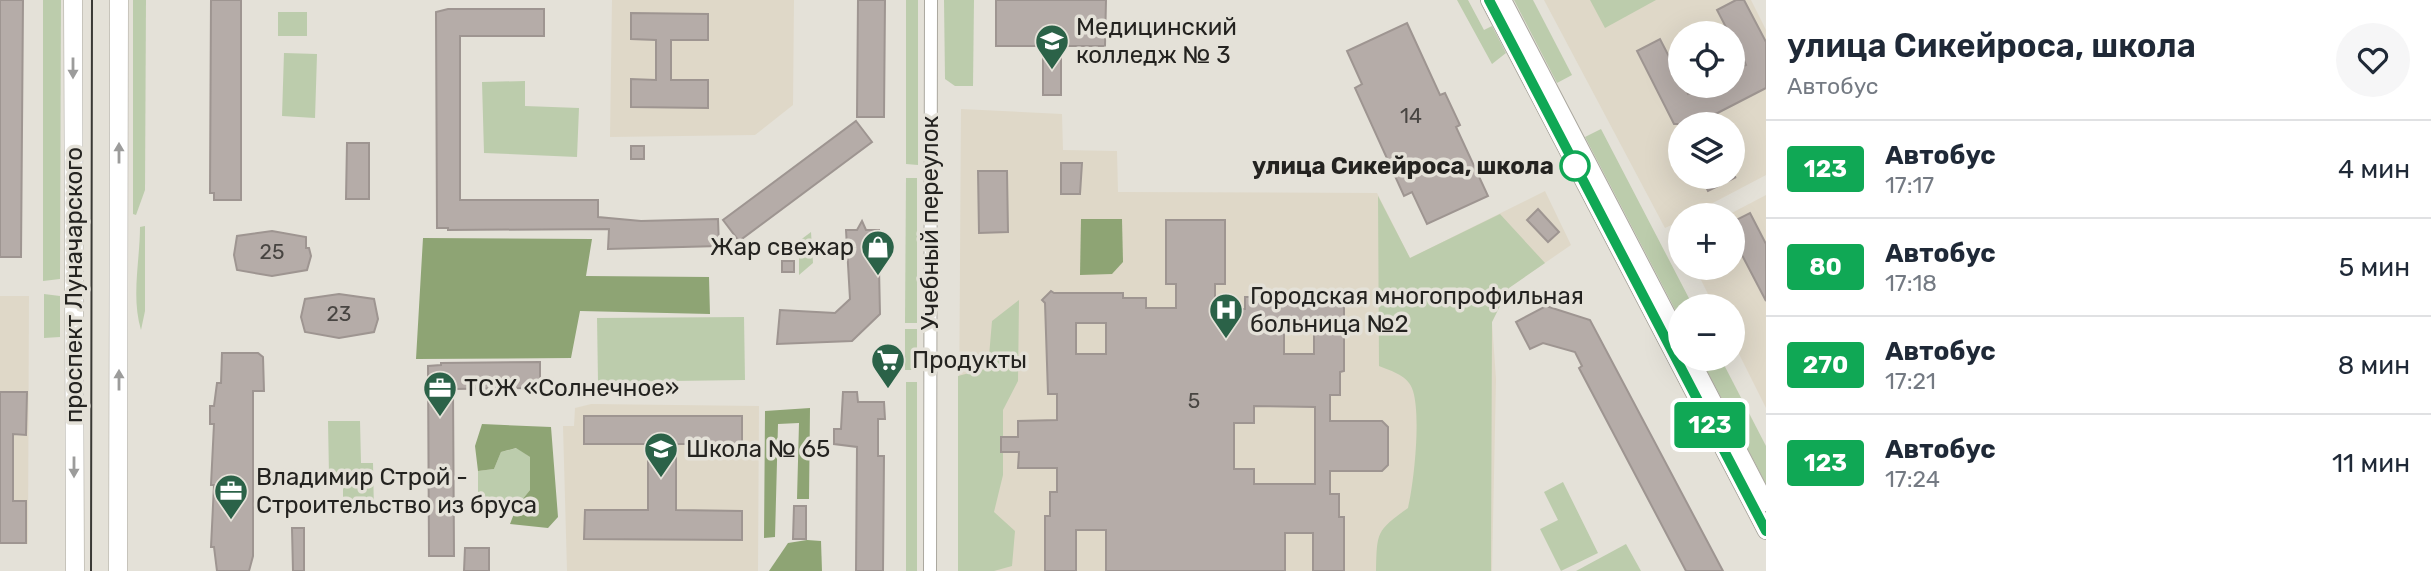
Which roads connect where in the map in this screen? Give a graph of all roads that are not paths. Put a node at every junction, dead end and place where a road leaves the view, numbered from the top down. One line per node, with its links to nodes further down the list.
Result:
1 (73, 0): 10 (main road, проспект Луначарского, one-way to 10)
2 (119, 0): 11 (main road, проспект Луначарского, one-way to 2)
3 (931, 0): 12 (street, Учебный переулок)
4 (1489, 0): 9 (street)
5 (1503, 0): 6 (street)
6 (1668, 316)
7 (1696, 371): 8 (street)
8 (1766, 503)
9 (1766, 531)
10 (75, 571)
11 (118, 571)
12 (930, 571)

